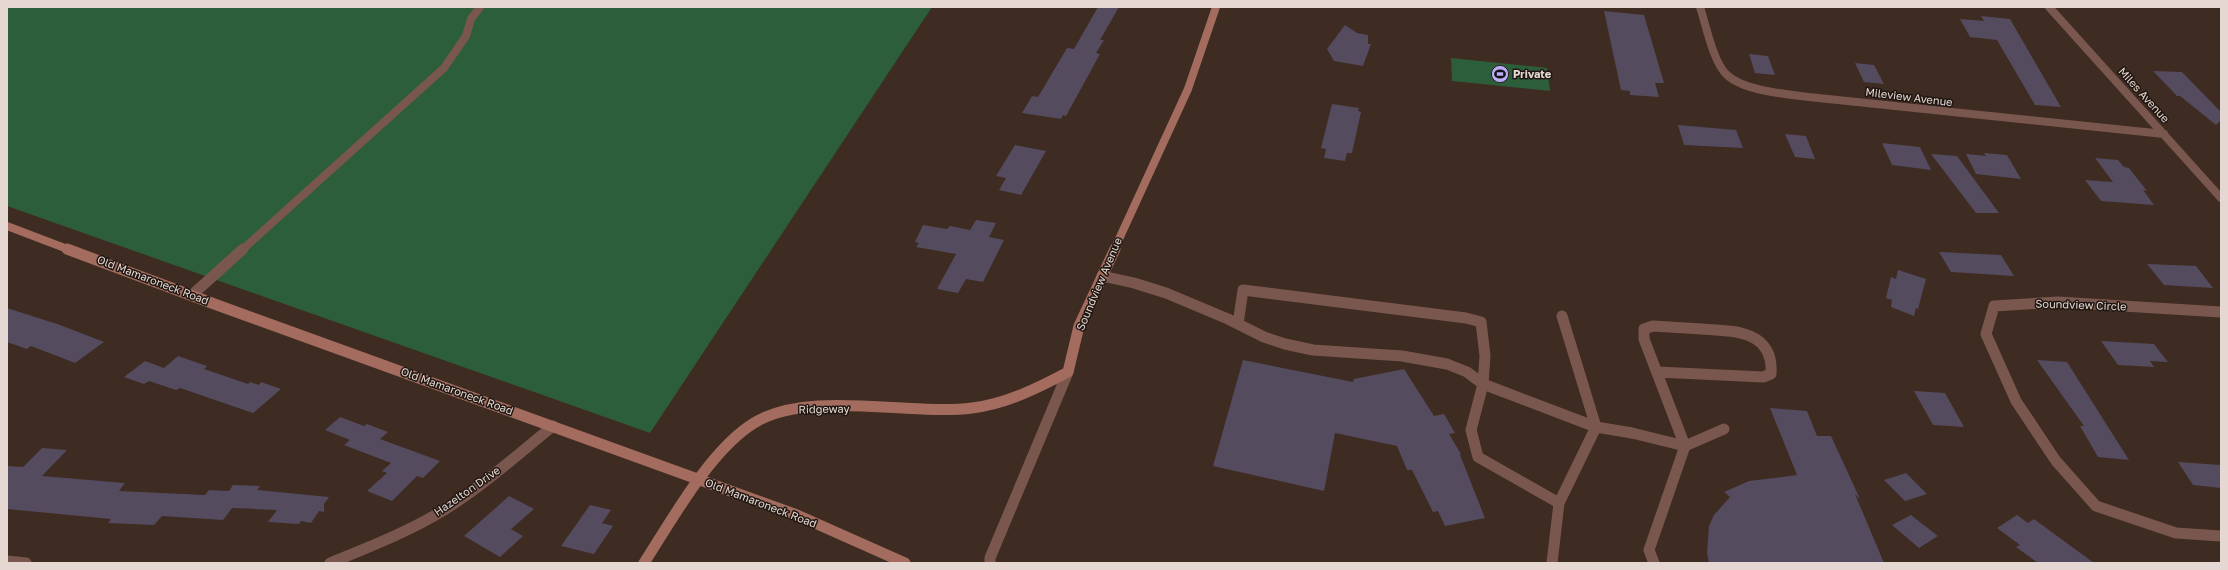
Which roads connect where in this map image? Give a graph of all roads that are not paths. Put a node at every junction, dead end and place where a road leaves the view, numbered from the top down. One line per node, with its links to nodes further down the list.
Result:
1 (1216, 7): 8 (street, Soundview Avenue)
2 (1700, 7): 5 (street, Mileview Avenue)
3 (2049, 7): 5 (street, Miles Avenue)
4 (476, 8): 9 (street)
5 (2164, 134): 6 (street, Miles Avenue)
6 (2221, 198)
7 (7, 226): 9 (street, Old Mamaroneck Road)
8 (1102, 276): 12 (street); 13 (street, Soundview Avenue)
9 (192, 295): 16 (street, Old Mamaroneck Road)
10 (2221, 312): 22 (street, Soundview Circle)
11 (1562, 316): 17 (street)
12 (1233, 322): 15 (street); 15 (street)
13 (1068, 372): 20 (street, Ridgeway); 28 (street, Soundview Avenue)
14 (1657, 372): 14 (street); 19 (street)
15 (1483, 384): 17 (street); 21 (street)
16 (553, 426): 20 (street, Old Mamaroneck Road); 25 (street, Hazelton Drive)
17 (1596, 427): 19 (street); 21 (street)
18 (1724, 429): 19 (street)
19 (1685, 446): 30 (street)
20 (701, 480): 26 (street, Ridgeway); 27 (street, Old Mamaroneck Road)
21 (1559, 503): 29 (street)
22 (2221, 536)
23 (7, 561): 24 (street)
24 (26, 563)
25 (330, 563)
26 (644, 563)
27 (905, 563)
28 (990, 563)
29 (1552, 563)
30 (1654, 563)

